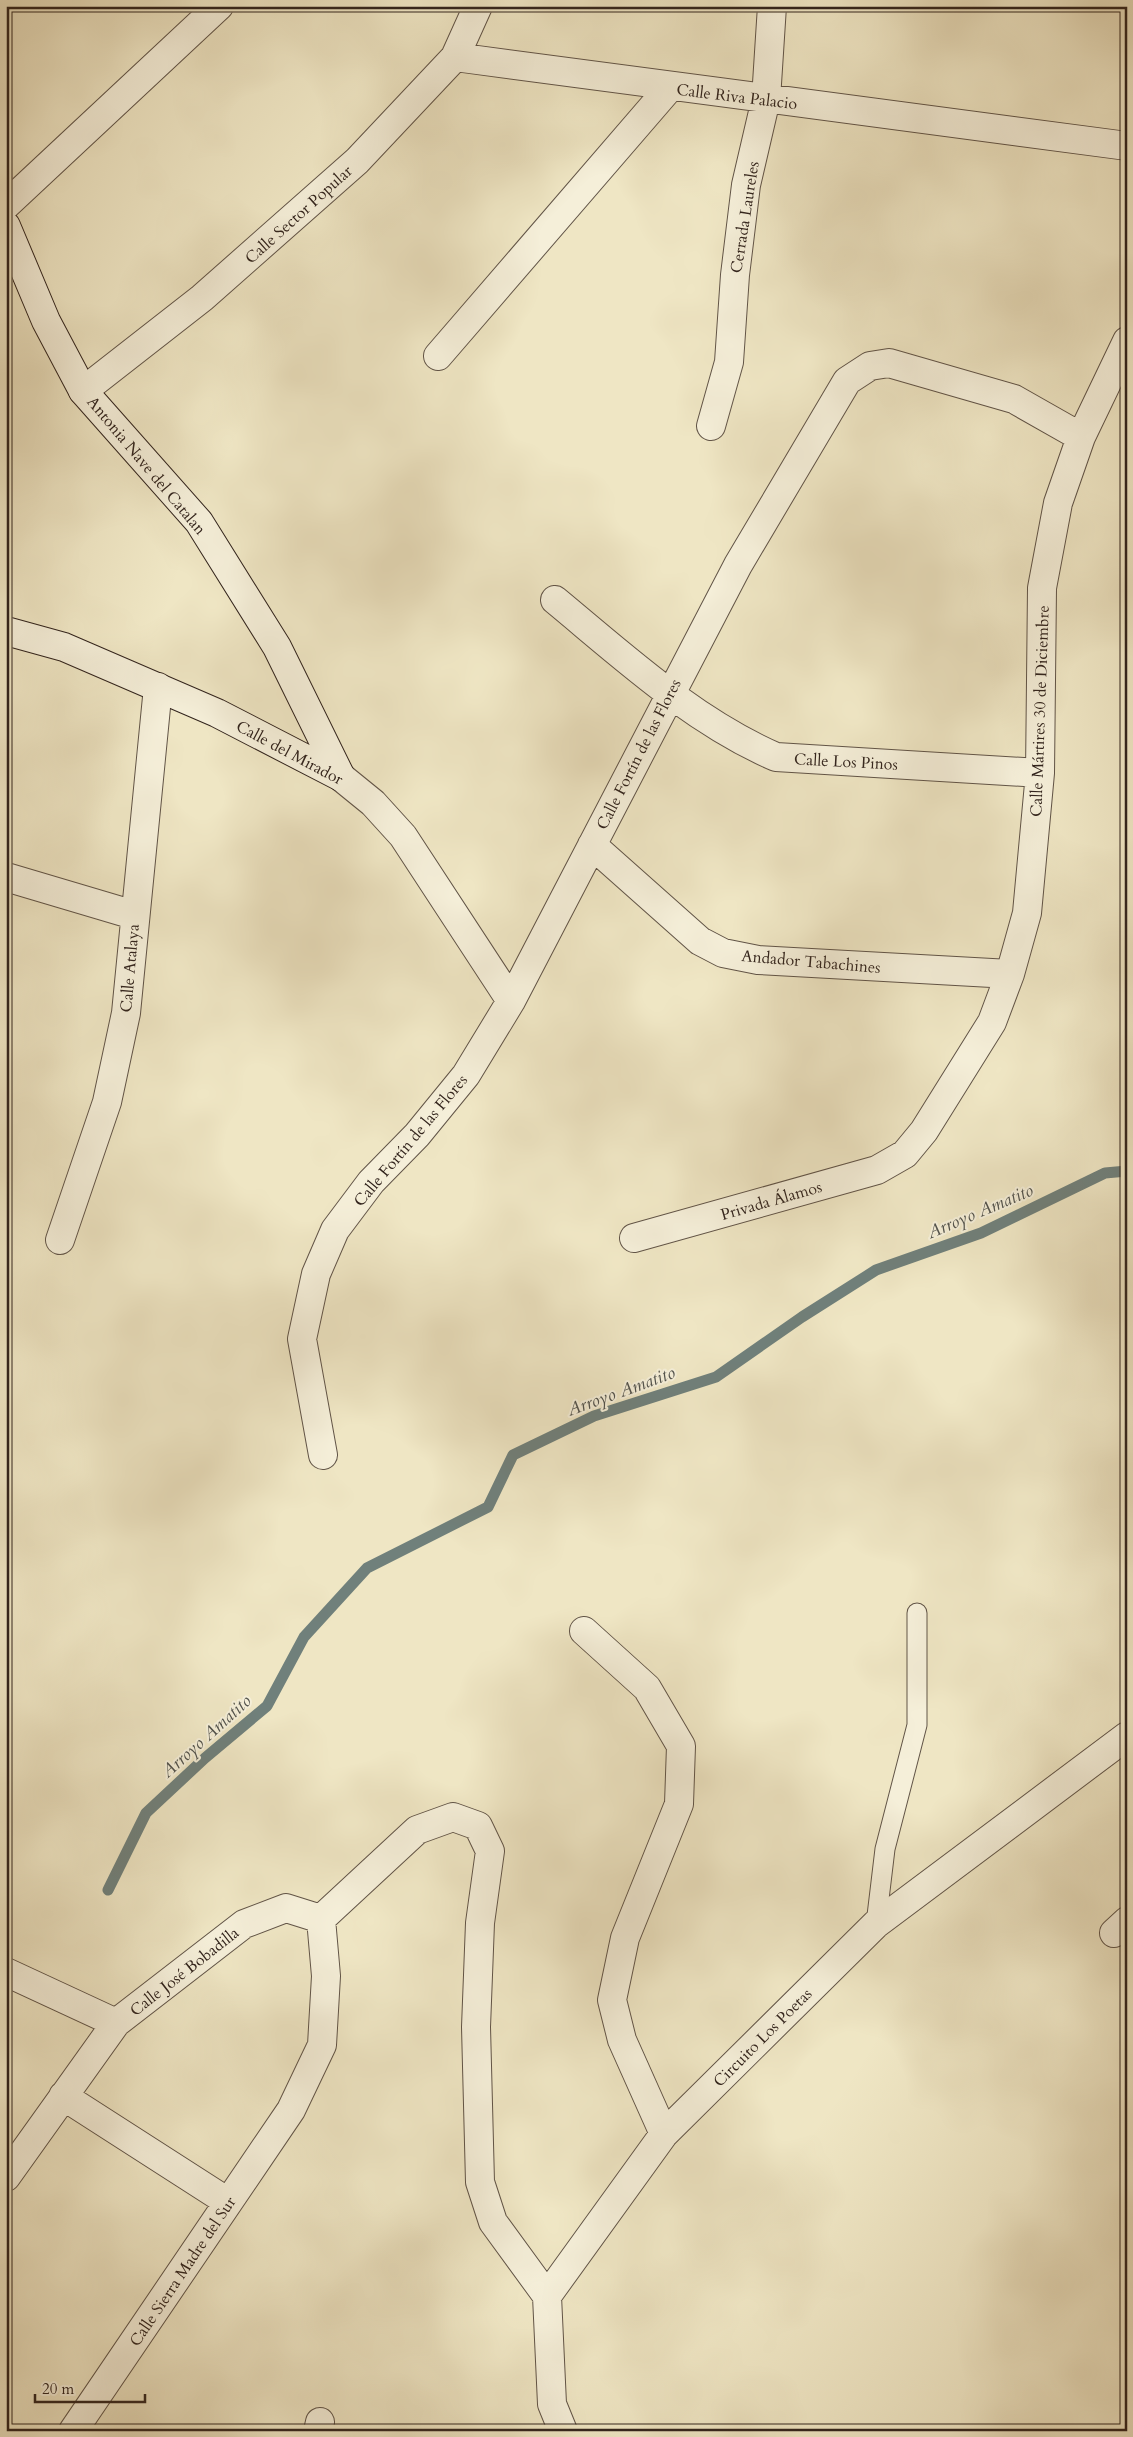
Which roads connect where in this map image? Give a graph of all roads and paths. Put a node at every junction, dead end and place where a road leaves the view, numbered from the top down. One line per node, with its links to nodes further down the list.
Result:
1 (219, 6): 8 (street)
2 (478, 6): 4 (street, Calle Sector Popular)
3 (772, 6): 6 (street, Cerrada Laureles)
4 (455, 58): 5 (street); 12 (street, Calle Sector Popular)
5 (670, 87): 6 (street, Calle Riva Palacio); 11 (street, Calle Riva Palacio)
6 (766, 99): 7 (street, Calle Riva Palacio); 13 (street, Cerrada Laureles)
7 (1127, 146)
8 (6, 205)
9 (6, 226): 12 (street, Antonia Nave del Catalan)
10 (1127, 341): 14 (street, Calle Mártires 30 de Diciembre)
11 (438, 356)
12 (84, 391): 20 (street, Antonia Nave del Catalan)
13 (711, 426)
14 (1081, 437): 18 (street, Calle Fortín de las Flores); 19 (street, Calle Mártires 30 de Diciembre)
15 (555, 600): 18 (street)
16 (6, 631): 17 (street, Calle del Mirador)
17 (158, 688): 20 (street, Calle del Mirador); 23 (street, Calle Atalaya)
18 (669, 693): 19 (street, Calle Los Pinos); 21 (street, Calle Fortín de las Flores)
19 (1040, 773): 24 (street, Calle Mártires 30 de Diciembre)
20 (341, 777): 25 (street, Calle del Mirador)
21 (592, 845): 24 (street, Andador Tabachines); 25 (street, Calle Fortín de las Flores)
22 (6, 877): 23 (street)
23 (134, 915): 28 (street, Calle Atalaya)
24 (1010, 974): 26 (street, Calle Mártires 30 de Diciembre)
25 (511, 1001): 29 (street, Calle Fortín de las Flores)
26 (905, 1154): 27 (street, Privada Álamos)
27 (634, 1238)
28 (60, 1240)
29 (323, 1455)
30 (917, 1614): 34 (lane)
31 (584, 1631): 38 (street)
32 (1127, 1736): 34 (street, Circuito Los Poetas)
33 (321, 1919): 36 (street, Calle José Bobadilla); 40 (street, Calle Sierra Madre del Sur); 41 (street)
34 (876, 1924): 38 (street, Circuito Los Poetas)
35 (6, 1972): 36 (street)
36 (116, 2023): 37 (street, Calle José Bobadilla)
37 (63, 2096): 39 (street, Calle José Bobadilla); 40 (street)
38 (664, 2134): 41 (street, Circuito Los Poetas)
39 (6, 2177)
40 (228, 2202): 42 (street, Calle Sierra Madre del Sur)
41 (547, 2296): 43 (street)
42 (73, 2431)
43 (564, 2431)

